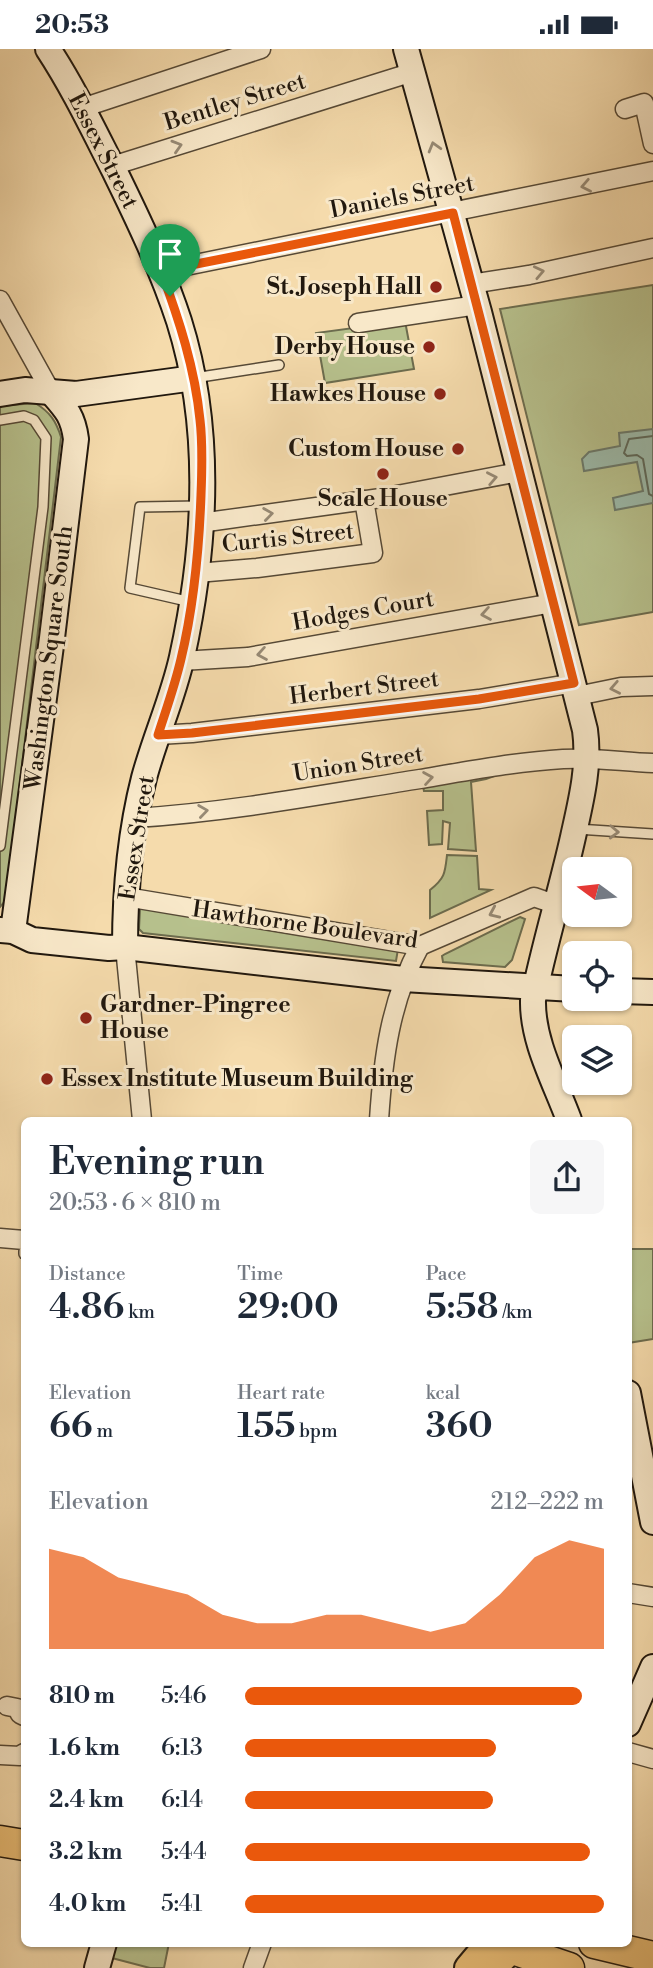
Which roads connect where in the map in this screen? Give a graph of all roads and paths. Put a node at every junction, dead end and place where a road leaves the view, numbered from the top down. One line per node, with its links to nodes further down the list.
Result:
1 (48, 49): 5 (main road, Essex Street)
2 (261, 49): 5 (street)
3 (409, 61): 8 (street, Bentley Street, one-way to 3); 10 (main road, one-way to 3)
4 (648, 101): 6 (street); 7 (street)
5 (82, 108): 8 (main road, Essex Street)
6 (625, 109)
7 (653, 144)
8 (112, 166): 12 (main road, Essex Street)
9 (653, 171): 10 (street, Daniels Street, one-way to 10)
10 (453, 213): 12 (street, Daniels Street); 13 (main road)
11 (653, 248): 13 (street, one-way to 11)
12 (161, 271): 17 (main road, Essex Street)
13 (474, 295): 15 (street); 21 (main road)
14 (0, 300): 18 (street)
15 (358, 323)
16 (279, 365): 17 (lane)
17 (194, 378): 18 (main road); 23 (main road, Essex Street)
18 (51, 392): 19 (main road); 39 (main road, Washington Square South)
19 (0, 394)
20 (0, 420): 36 (lane)
21 (519, 472): 22 (street, one-way to 21); 26 (main road)
22 (364, 500): 23 (street, one-way to 22); 24 (street, Curtis Street)
23 (200, 515): 24 (main road, Essex Street); 25 (lane)
24 (197, 573): 25 (main road, Essex Street)
25 (192, 602): 27 (main road, Essex Street)
26 (553, 603): 27 (street, Hodges Court, one-way to 27); 29 (main road)
27 (181, 661): 30 (main road, Essex Street)
28 (653, 686): 29 (street, Herbert Street, one-way to 29)
29 (576, 689): 30 (street, Herbert Street); 31 (main road)
30 (158, 735): 33 (main road, Essex Street)
31 (588, 758): 32 (street, Union Street); 33 (street, Union Street, one-way to 31); 34 (main road)
32 (653, 763)
33 (135, 818): 37 (main road, Essex Street)
34 (575, 829): 35 (lane, one-way to 35); 38 (main road)
35 (653, 834)
36 (0, 846)
37 (126, 897): 40 (street, Hawthorne Boulevard); 41 (main road, Essex Street)
38 (557, 905): 40 (street, Hawthorne Boulevard, one-way to 40); 43 (main road)
39 (6, 930): 41 (main road, Hawthorne Boulevard)
40 (420, 946): 42 (street)
41 (125, 947): 42 (main road, Hawthorne Boulevard); 47 (street, Essex Street)
42 (403, 979): 43 (main road, Hawthorne Boulevard); 48 (street)
43 (536, 987): 44 (main road, Hawthorne Boulevard); 49 (main road)
44 (562, 988)
45 (632, 991): 46 (main road)
46 (653, 992)
47 (142, 1117)
48 (379, 1117)
49 (568, 1117)
50 (0, 1238): 51 (street)
51 (21, 1240)
52 (632, 1435): 53 (main road)
53 (634, 1456): 54 (main road)
54 (653, 1522)
55 (632, 1594): 56 (street)
56 (653, 1597)
57 (653, 1667): 60 (main road)
58 (6, 1706): 59 (street)
59 (21, 1714)
60 (632, 1716)
61 (632, 1753): 64 (street)
62 (0, 1755): 63 (street)
63 (21, 1755)
64 (653, 1759)
65 (0, 1841): 66 (highway)
66 (21, 1844)
67 (103, 1947): 72 (main road)
68 (261, 1947): 73 (street)
69 (611, 1947): 71 (highway)
70 (501, 1949): 74 (main road); 75 (highway)
71 (653, 1957)
72 (97, 1968)
73 (253, 1968)
74 (468, 1968)
75 (569, 1968)

